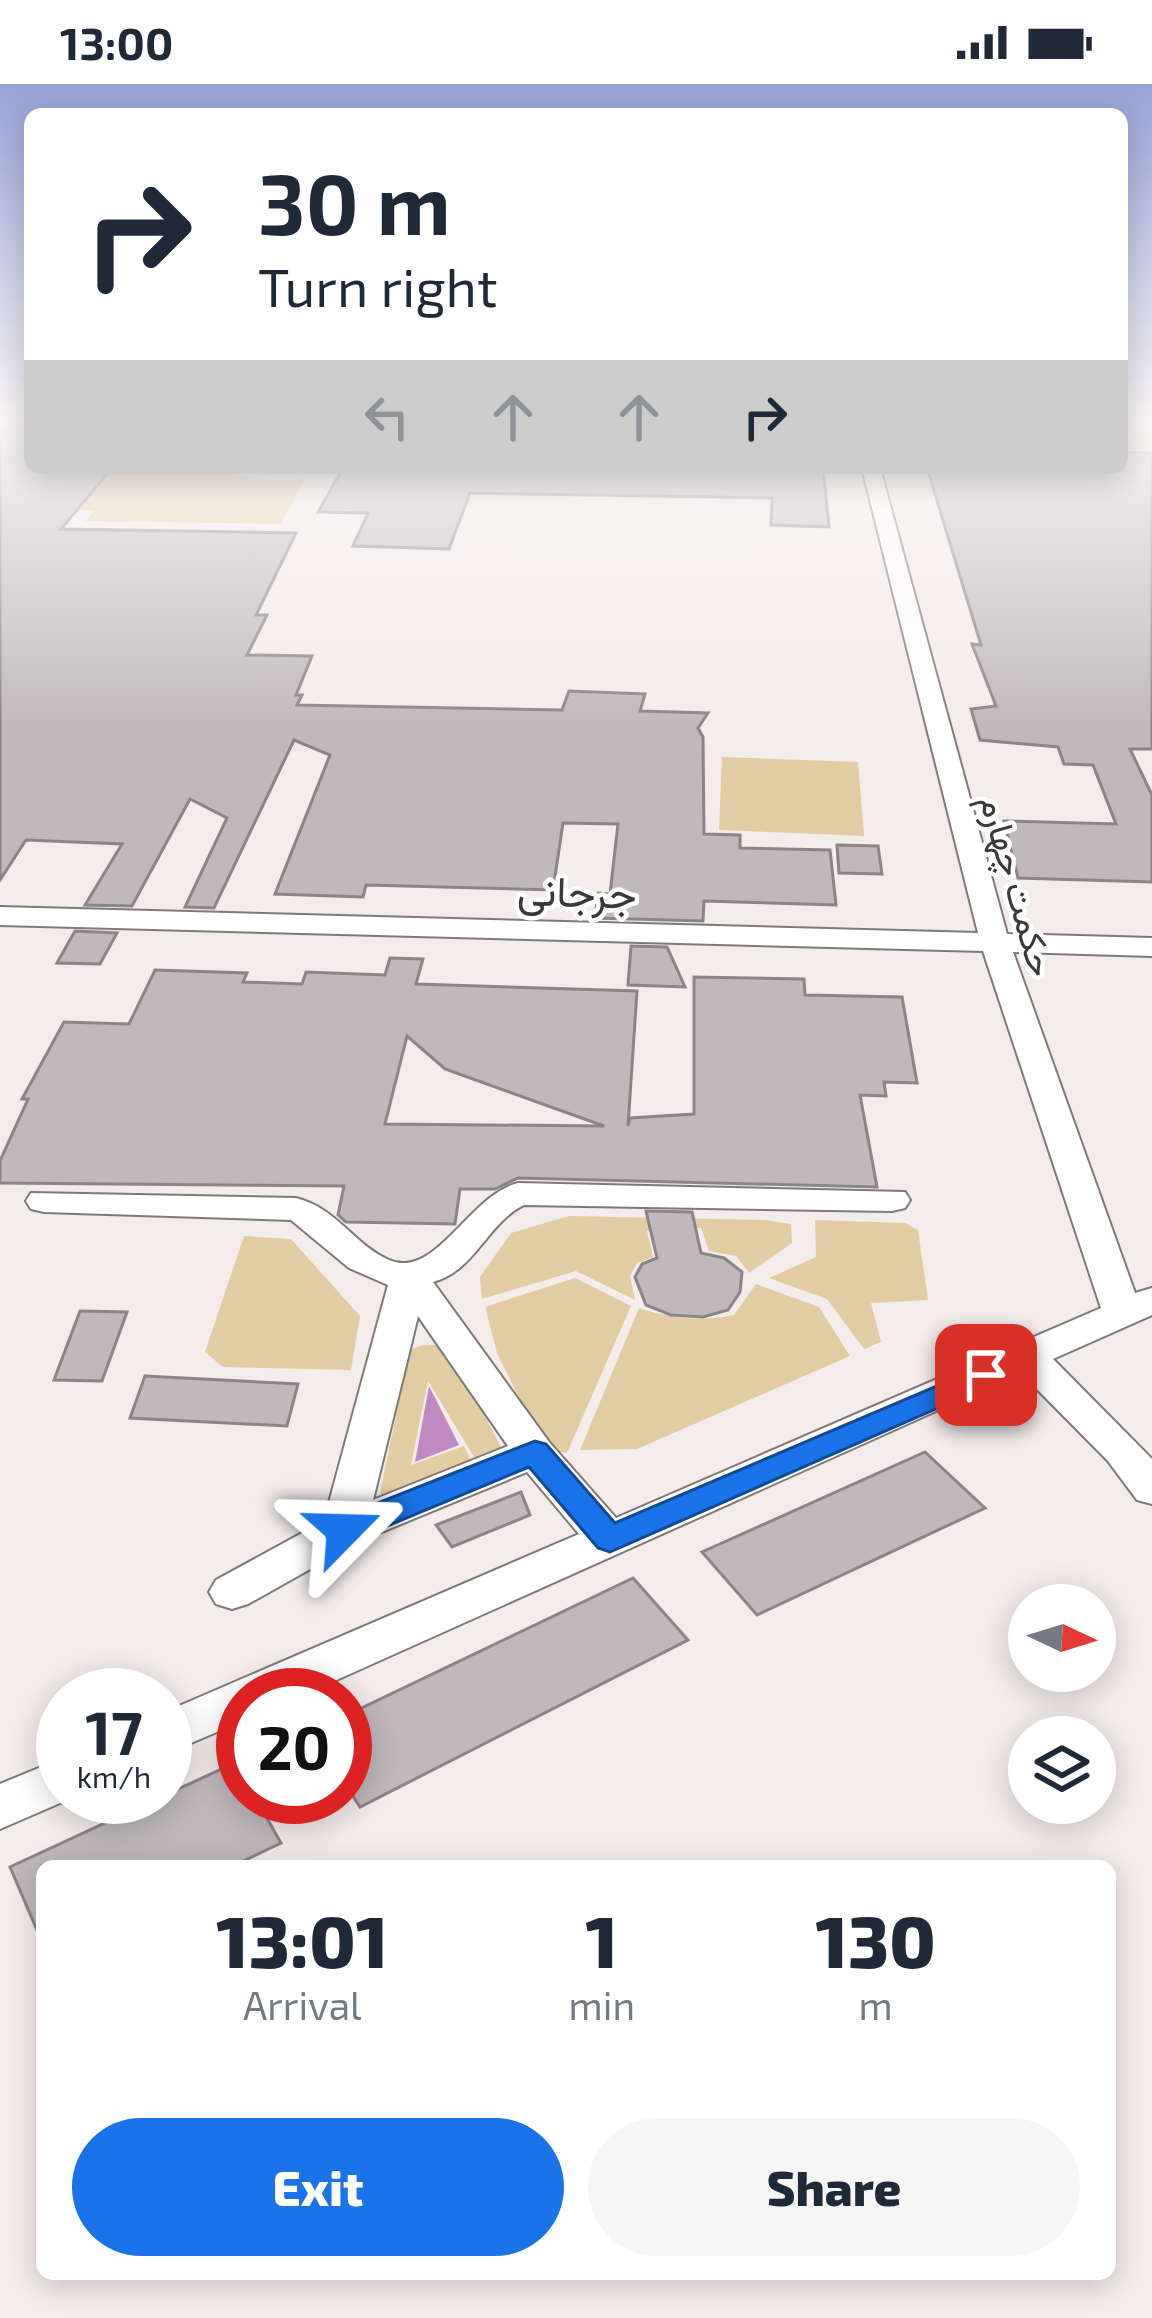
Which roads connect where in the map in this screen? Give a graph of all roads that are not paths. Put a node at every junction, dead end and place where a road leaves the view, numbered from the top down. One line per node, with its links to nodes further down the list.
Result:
1 (885, 523): 3 (street, حکمت چهارم)
2 (0, 916): 3 (street, جرجانی)
3 (994, 943): 4 (street, جرجانی); 8 (street, حکمت چهارم)
4 (1152, 947)
5 (892, 1199): 7 (street)
6 (44, 1201): 7 (street)
7 (409, 1275): 10 (street); 12 (street)
8 (1138, 1308): 9 (street)
9 (1028, 1357): 11 (street); 13 (street)
10 (535, 1452): 12 (street); 13 (street)
11 (1152, 1489)
12 (344, 1530): 14 (street)
13 (610, 1540): 15 (street)
14 (232, 1592)
15 (317, 1668)
16 (36, 1791): 17 (street)
17 (0, 1807)

